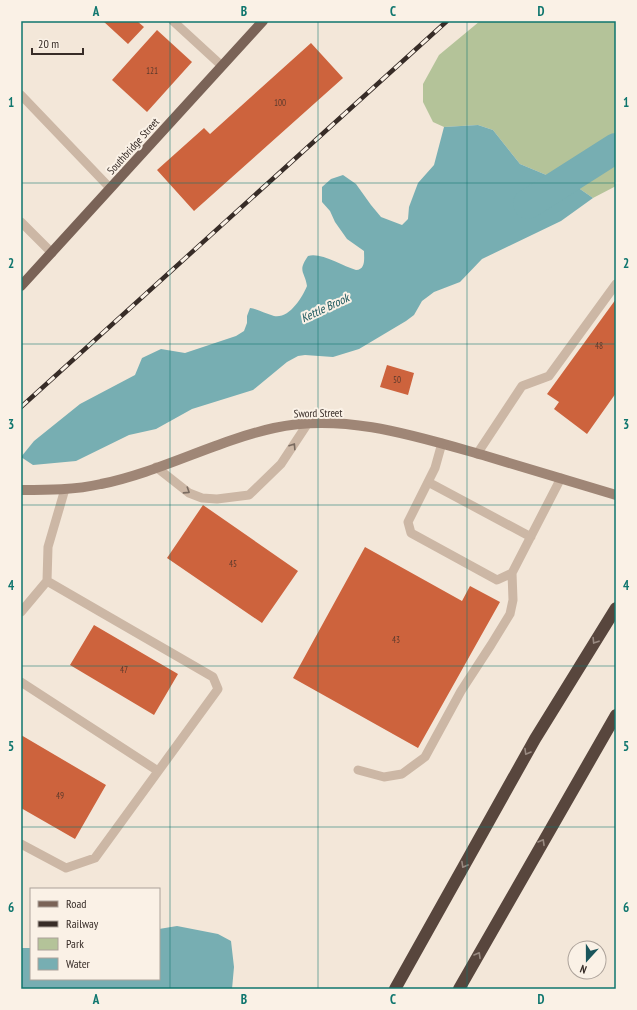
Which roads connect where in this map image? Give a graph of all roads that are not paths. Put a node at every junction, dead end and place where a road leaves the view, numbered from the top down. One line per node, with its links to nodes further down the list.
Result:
1 (173, 21): 3 (lane)
2 (263, 21): 3 (main road, Southbridge Street)
3 (222, 66): 5 (main road, Southbridge Street)
4 (21, 95): 5 (lane)
5 (110, 188): 7 (main road, Southbridge Street)
6 (22, 227): 7 (lane)
7 (52, 253): 9 (main road, Southbridge Street)
8 (616, 284): 12 (lane)
9 (21, 286)
10 (308, 423): 11 (street, Sword Street); 13 (street, Sword Street); 13 (lane, one-way to 10)
11 (442, 443): 12 (street, Sword Street); 15 (lane)
12 (477, 454): 14 (street, Sword Street)
13 (156, 467): 17 (street, Sword Street)
14 (561, 478): 18 (street, Sword Street); 19 (lane)
15 (428, 482): 19 (lane); 20 (lane)
16 (21, 490): 17 (street, Sword Street)
17 (65, 490): 21 (lane)
18 (616, 495)
19 (530, 537): 20 (lane)
20 (512, 573): 26 (lane)
21 (47, 581): 23 (lane); 27 (lane)
22 (616, 608): 29 (highway, one-way to 29)
23 (21, 612)
24 (21, 682): 27 (lane)
25 (616, 715): 30 (highway, one-way to 25)
26 (358, 770)
27 (158, 771): 28 (lane)
28 (21, 844)
29 (394, 989)
30 (459, 989)

